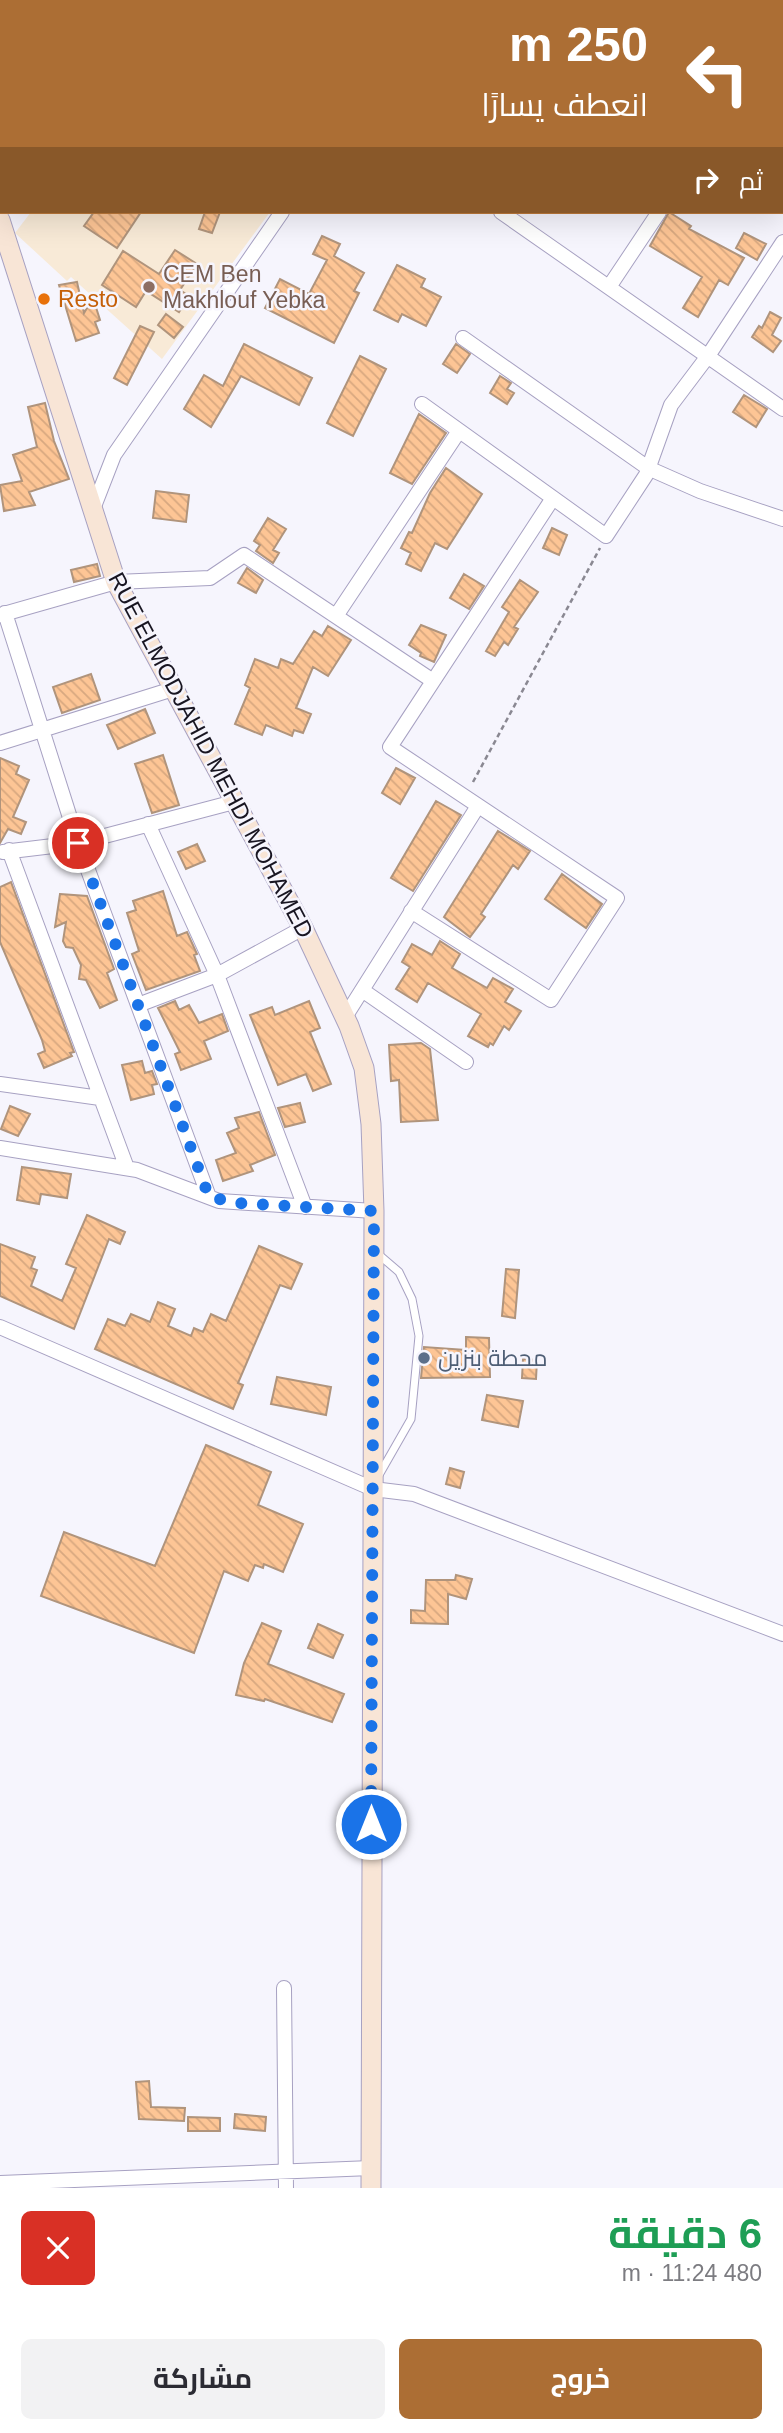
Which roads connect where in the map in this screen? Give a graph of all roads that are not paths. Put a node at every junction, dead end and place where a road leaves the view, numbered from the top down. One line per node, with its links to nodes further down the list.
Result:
1 (281, 214): 14 (street)
2 (658, 214): 6 (street)
3 (511, 215): 6 (street)
4 (0, 220): 14 (main road, RUE ELMODJAHID MEHDI MOHAMED)
5 (783, 242): 8 (street)
6 (609, 287): 8 (street)
7 (463, 338): 12 (street)
8 (708, 356): 10 (street); 12 (street)
9 (422, 404): 11 (street)
10 (783, 409)
11 (460, 431): 13 (street); 18 (street)
12 (649, 468): 13 (street); 15 (street)
13 (553, 498): 19 (street)
14 (93, 509): 16 (main road, RUE ELMODJAHID MEHDI MOHAMED)
15 (783, 519)
16 (116, 582): 17 (street); 18 (street); 20 (main road, RUE ELMODJAHID MEHDI MOHAMED)
17 (2, 614): 21 (street)
18 (336, 616): 19 (street)
19 (433, 681): 24 (street)
20 (173, 689): 21 (street); 23 (main road, RUE ELMODJAHID MEHDI MOHAMED)
21 (42, 729): 22 (street); 26 (street)
22 (0, 743)
23 (234, 802): 25 (street); 29 (main road, RUE ELMODJAHID MEHDI MOHAMED)
24 (478, 806): 28 (street); 28 (street)
25 (148, 824): 26 (street); 30 (street)
26 (78, 843): 27 (street); 32 (street)
27 (5, 851): 36 (street)
28 (411, 911): 31 (street)
29 (303, 928): 30 (street); 33 (main road, RUE ELMODJAHID MEHDI MOHAMED)
30 (217, 975): 32 (street); 40 (street)
31 (362, 990): 33 (street); 34 (street)
32 (138, 1005): 39 (street)
33 (345, 1017): 41 (main road, RUE ELMODJAHID MEHDI MOHAMED)
34 (466, 1062)
35 (0, 1084): 36 (street)
36 (100, 1098): 38 (street)
37 (0, 1148): 38 (street)
38 (127, 1168): 39 (street)
39 (209, 1197): 40 (street)
40 (305, 1207): 41 (street)
41 (374, 1211): 42 (main road, RUE ELMODJAHID MEHDI MOHAMED)
42 (373, 1250): 44 (main road, RUE ELMODJAHID MEHDI MOHAMED); 44 (lane)
43 (0, 1327): 44 (street)
44 (373, 1487): 45 (street); 48 (main road, RUE ELMODJAHID MEHDI MOHAMED)
45 (783, 1634)
46 (284, 1988): 47 (street)
47 (285, 2169): 48 (street); 50 (street); 52 (street)
48 (371, 2178)
49 (0, 2183): 51 (street)
50 (61, 2184): 51 (street)
51 (19, 2185)
52 (286, 2188)

